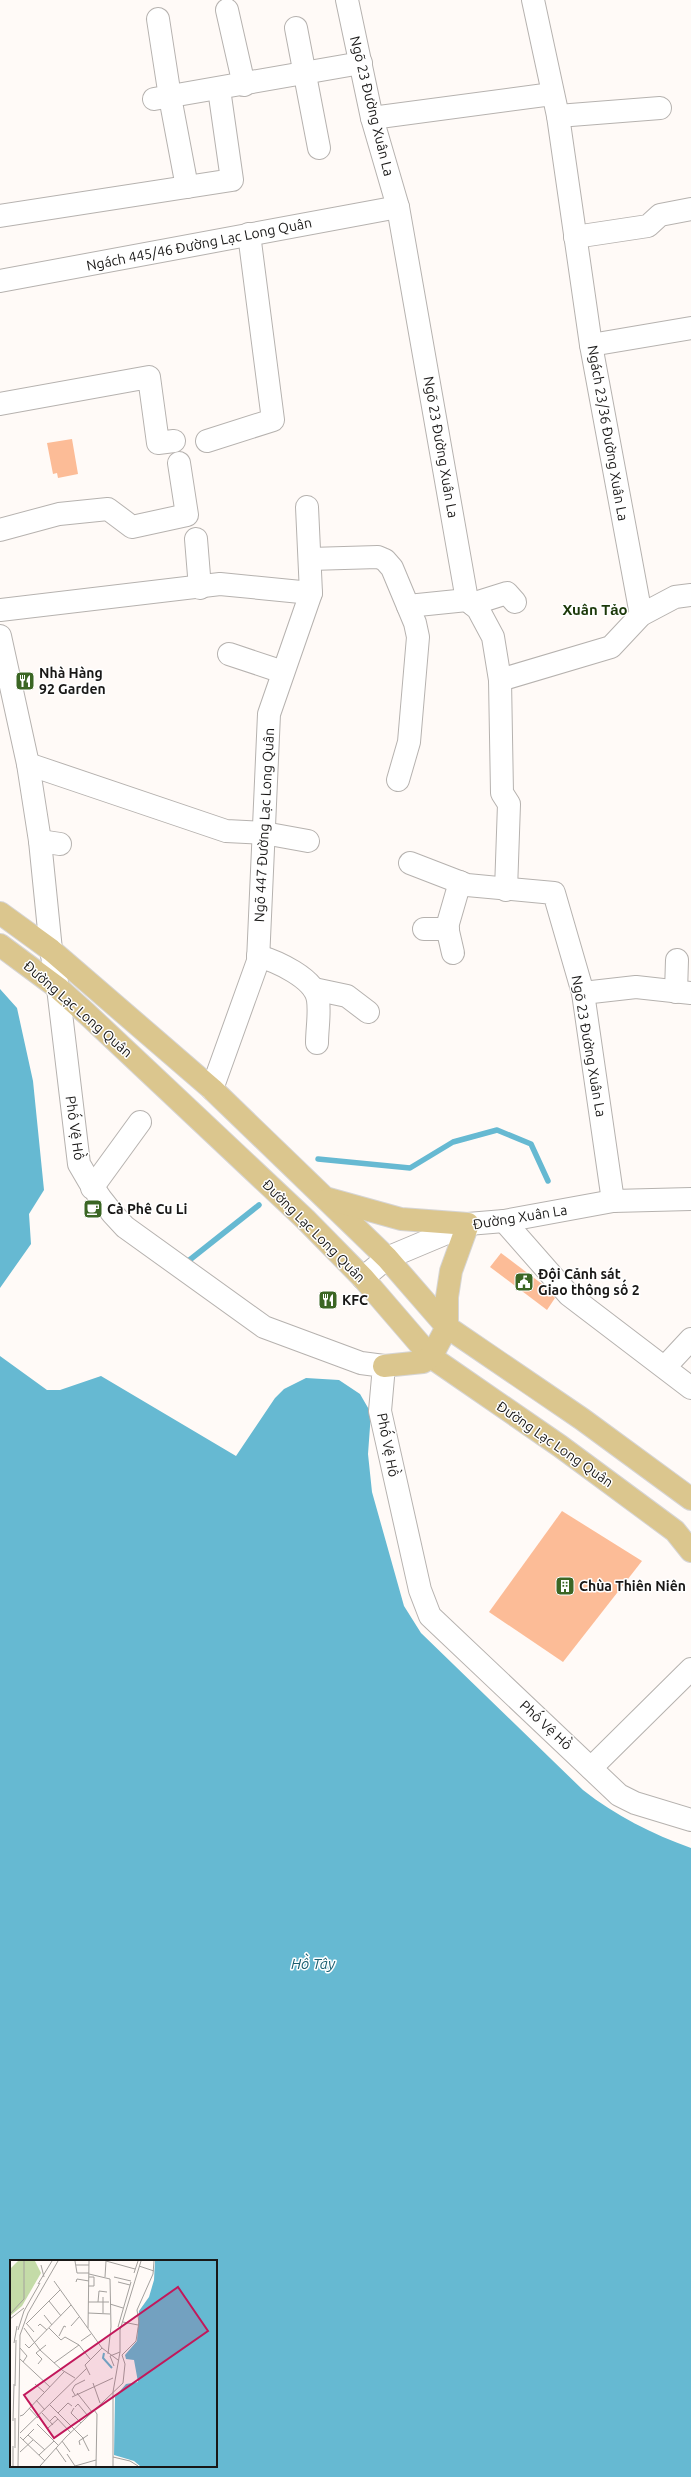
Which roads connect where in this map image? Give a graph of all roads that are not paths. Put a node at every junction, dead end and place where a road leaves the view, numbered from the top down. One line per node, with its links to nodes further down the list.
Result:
1 (347, 0): 6 (street, Ngõ 23 Đường Xuân La)
2 (533, 0): 10 (street, Ngách 23/36 Đường Xuân La)
3 (227, 10): 8 (street)
4 (158, 19): 11 (street)
5 (296, 28): 7 (street)
6 (361, 63): 7 (street); 14 (street, Ngõ 23 Đường Xuân La)
7 (306, 74): 8 (street); 15 (street)
8 (244, 85): 9 (street)
9 (219, 89): 11 (street); 16 (street)
10 (552, 94): 13 (street, Ngách 23/36 Đường Xuân La); 14 (street)
11 (162, 98): 16 (street)
12 (660, 108): 13 (street)
13 (558, 116): 21 (street, Ngách 23/36 Đường Xuân La)
14 (372, 118): 17 (street, Ngõ 23 Đường Xuân La)
15 (319, 148)
16 (187, 187): 19 (street)
17 (398, 207): 20 (street, Ngách 445/46 Đường Lạc Long Quân); 36 (street, Ngõ 23 Đường Xuân La)
18 (691, 209): 21 (street)
19 (0, 216)
20 (249, 234): 22 (street, Ngách 445/46 Đường Lạc Long Quân); 27 (street)
21 (575, 237): 24 (street, Ngách 23/36 Đường Xuân La)
22 (0, 281)
23 (691, 328): 24 (street)
24 (591, 345): 40 (street, Ngách 23/36 Đường Xuân La)
25 (0, 404): 26 (street)
26 (174, 441)
27 (207, 441)
28 (179, 463): 30 (street)
29 (307, 507): 32 (street, Ngõ 447 Đường Lạc Long Quân)
30 (0, 530)
31 (196, 538): 33 (street)
32 (310, 559): 34 (street, Ngõ 447 Đường Lạc Long Quân); 38 (street)
33 (200, 588): 34 (street); 39 (street)
34 (311, 593): 43 (street, Ngõ 447 Đường Lạc Long Quân)
35 (691, 595): 40 (street)
36 (470, 602): 37 (street); 38 (street); 44 (street, Ngõ 23 Đường Xuân La)
37 (515, 602)
38 (408, 606): 46 (street)
39 (0, 610)
40 (641, 615): 44 (street)
41 (1, 645): 45 (street, Phố Vệ Hồ)
42 (229, 654): 43 (street)
43 (283, 672): 47 (street, Ngõ 447 Đường Lạc Long Quân)
44 (500, 680): 51 (street, Ngõ 23 Đường Xuân La)
45 (28, 764): 47 (street); 56 (street, Phố Vệ Hồ)
46 (398, 780)
47 (264, 833): 48 (street); 58 (street, Ngõ 447 Đường Lạc Long Quân)
48 (308, 841)
49 (410, 863): 50 (street, Ngõ 23 Đường Xuân La)
50 (460, 882): 51 (street, Ngõ 23 Đường Xuân La); 54 (street)
51 (506, 890): 62 (street, Ngõ 23 Đường Xuân La)
52 (0, 913): 56 (main road, Đường Lạc Long Quân)
53 (424, 929): 54 (street)
54 (448, 929): 57 (street)
55 (0, 945): 60 (main road, Đường Lạc Long Quân)
56 (51, 950): 60 (street, Phố Vệ Hồ); 66 (main road, Đường Lạc Long Quân)
57 (453, 953)
58 (258, 956): 61 (street); 66 (street, Ngõ 447 Đường Lạc Long Quân)
59 (677, 960): 63 (street)
60 (58, 988): 68 (street, Phố Vệ Hồ); 75 (main road, Đường Lạc Long Quân)
61 (314, 989): 64 (street); 65 (street)
62 (583, 993): 63 (street); 71 (street, Ngõ 23 Đường Xuân La)
63 (683, 993)
64 (368, 1012)
65 (317, 1043)
66 (212, 1089): 69 (main road, Đường Lạc Long Quân)
67 (140, 1122): 68 (street)
68 (92, 1188): 79 (street, Phố Vệ Hồ)
69 (326, 1198): 73 (main road); 74 (main road, Đường Lạc Long Quân)
70 (691, 1199): 71 (street, Đường Xuân La)
71 (613, 1201): 72 (street, Đường Xuân La)
72 (504, 1221): 73 (street, Đường Xuân La); 80 (street)
73 (468, 1224): 74 (street, Đường Xuân La); 76 (main road)
74 (387, 1258): 75 (street, Đường Xuân La); 76 (main road, Đường Lạc Long Quân)
75 (363, 1278): 78 (main road, Đường Lạc Long Quân)
76 (447, 1327): 78 (main road); 82 (main road, Đường Lạc Long Quân)
77 (691, 1339): 80 (street)
78 (431, 1357): 79 (main road); 83 (main road, Đường Lạc Long Quân)
79 (384, 1366): 85 (street, Phố Vệ Hồ)
80 (666, 1367): 81 (street)
81 (691, 1388)
82 (691, 1500)
83 (691, 1551)
84 (691, 1669): 85 (street)
85 (591, 1768): 86 (street, Phố Vệ Hồ)
86 (691, 1820)

